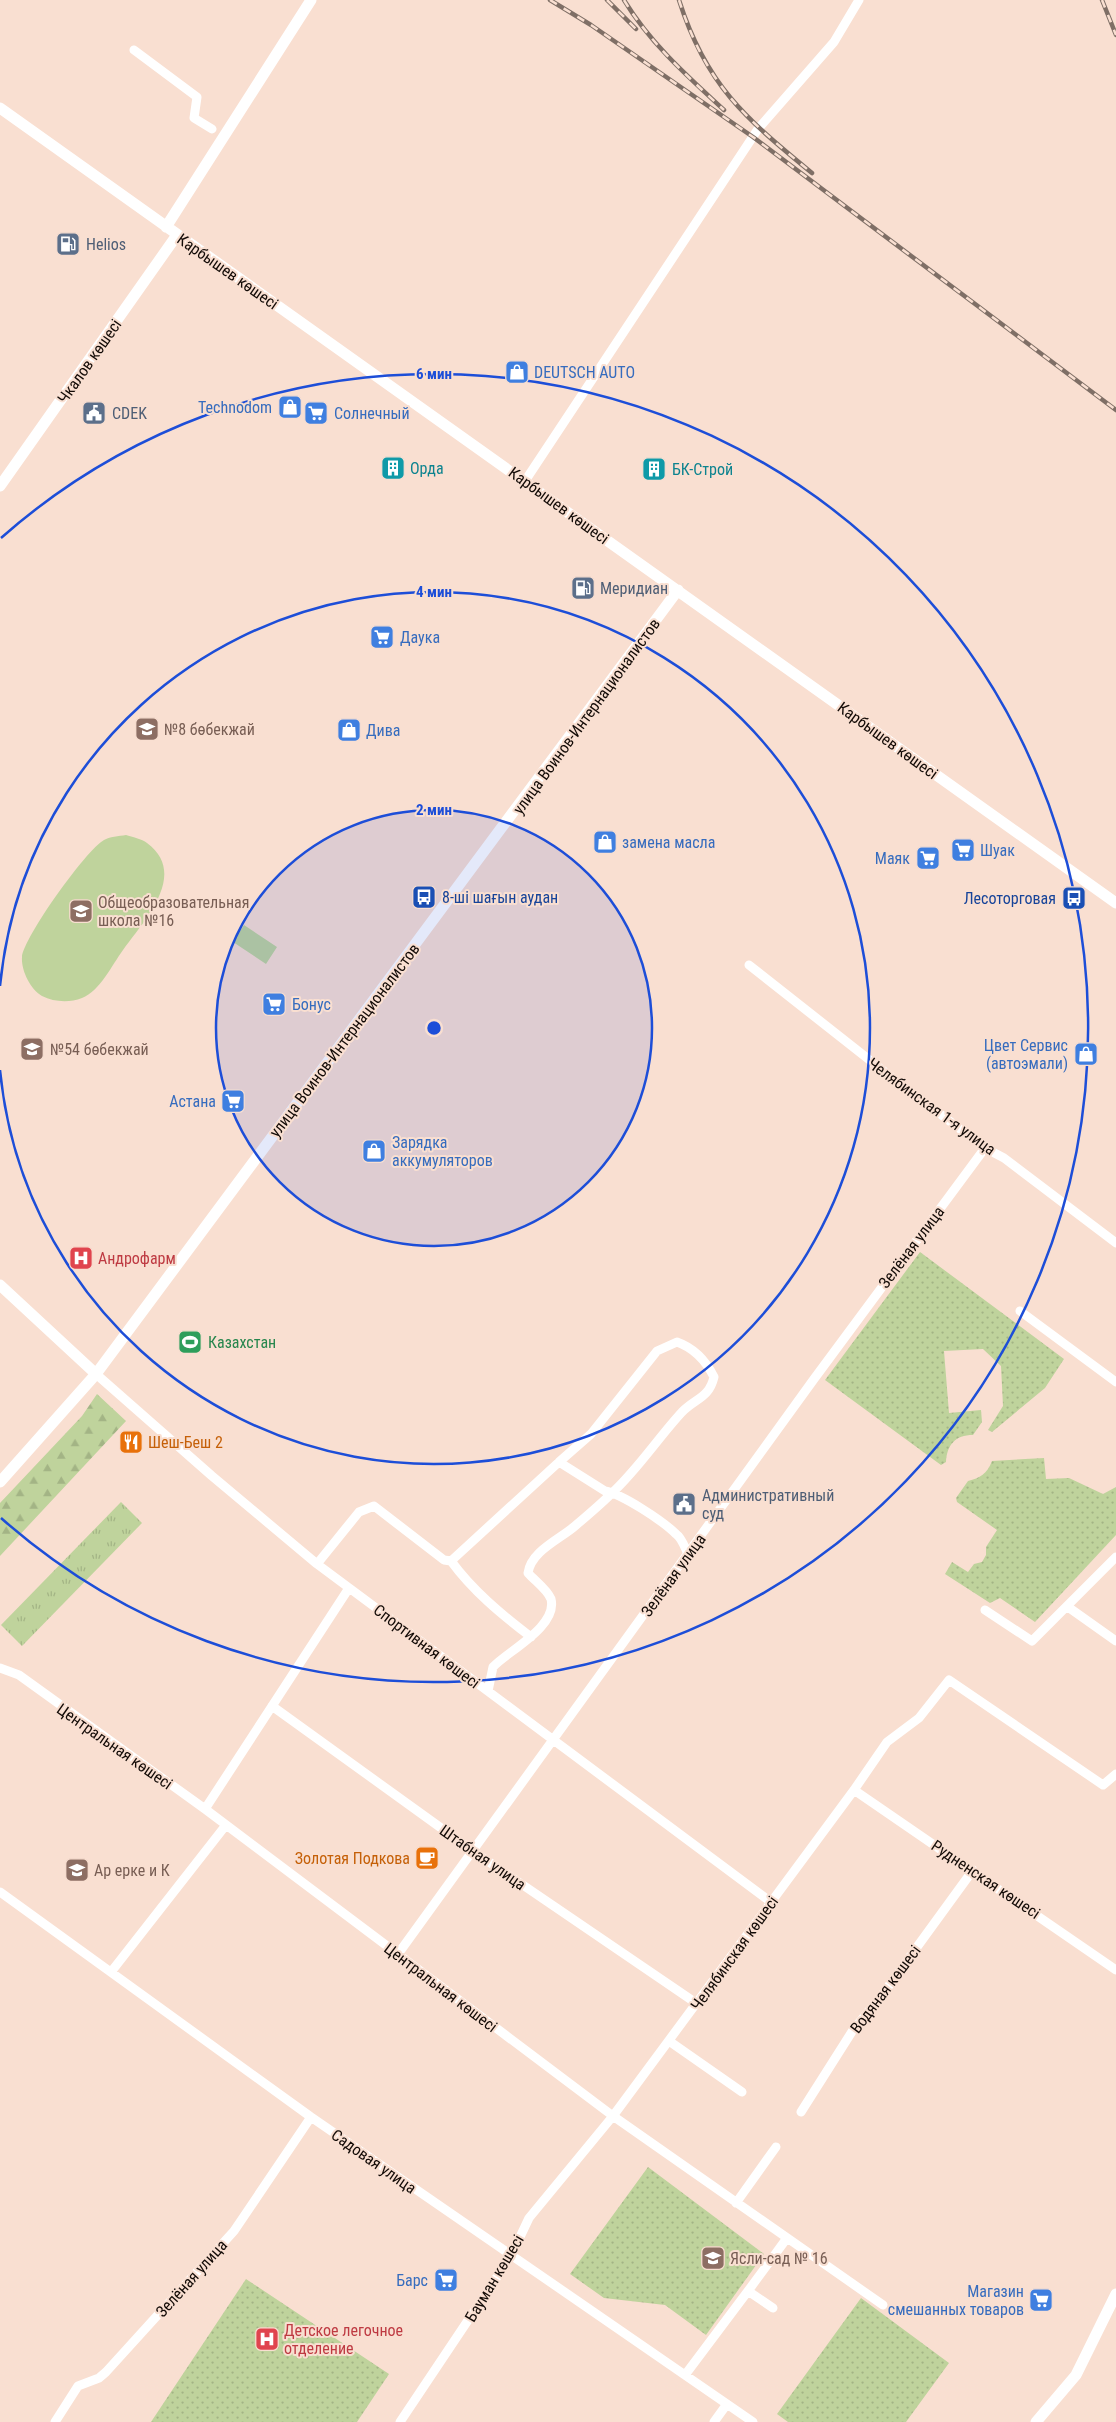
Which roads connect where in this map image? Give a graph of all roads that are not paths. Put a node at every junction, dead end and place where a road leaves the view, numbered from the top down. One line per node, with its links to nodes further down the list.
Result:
1 (311, 0): 6 (street)
2 (860, 0): 8 (street)
3 (134, 50): 5 (street)
4 (0, 108): 6 (street, Карбышев көшесі)
5 (212, 129)
6 (166, 227): 7 (street, Карбышев көшесі)
7 (178, 235): 8 (street, Карбышев көшесі); 9 (street, Чкалов көшесі)
8 (525, 481): 10 (street, Карбышев көшесі)
9 (0, 486)
10 (678, 590): 11 (street, Карбышев көшесі); 17 (street, улица Воинов-Интернационалистов)
11 (1116, 903)
12 (749, 965): 13 (street, Челябинская 1-я улица)
13 (985, 1148): 14 (street, Челябинская 1-я улица); 22 (street, Зелёная улица)
14 (1116, 1243)
15 (0, 1285): 17 (street)
16 (1020, 1311): 18 (street)
17 (96, 1374): 20 (street, улица Воинов-Интернационалистов); 25 (street, Спортивная көшесі)
18 (1116, 1382)
19 (559, 1462): 21 (street); 21 (street); 24 (street)
20 (0, 1482)
21 (613, 1493): 22 (street); 29 (street)
22 (688, 1554): 34 (street, Зелёная улица)
23 (1116, 1557): 27 (street)
24 (450, 1561): 25 (street); 29 (street)
25 (317, 1564): 26 (street, Спортивная көшесі)
26 (349, 1588): 32 (street, Спортивная көшесі); 33 (street)
27 (1068, 1607): 28 (street); 30 (street)
28 (985, 1610)
29 (531, 1637): 32 (street)
30 (1116, 1641)
31 (0, 1668): 37 (street, Центральная көшесі)
32 (488, 1691): 34 (street, Спортивная көшесі)
33 (272, 1706): 37 (street); 39 (street, Штабная улица)
34 (554, 1740): 39 (street, Зелёная улица); 42 (street, Спортивная көшесі)
35 (1116, 1774): 36 (street, Челябинская көшесі)
36 (854, 1790): 40 (street, Рудненская көшесі); 42 (street, Челябинская көшесі)
37 (205, 1809): 38 (street, Центральная көшесі)
38 (226, 1825): 43 (street, Центральная көшесі); 45 (street)
39 (473, 1851): 43 (street, Зелёная улица); 46 (street, Штабная улица)
40 (973, 1870): 44 (street, Рудненская көшесі); 49 (street, Водяная көшесі)
41 (0, 1892): 45 (street, Садовая улица)
42 (771, 1902): 46 (street, Челябинская көшесі)
43 (398, 1954): 50 (street, Центральная көшесі)
44 (1116, 1970)
45 (111, 1972): 51 (street, Садовая улица)
46 (696, 2003): 47 (street, Челябинская көшесі)
47 (668, 2041): 48 (street); 50 (street, Челябинская көшесі)
48 (742, 2092)
49 (801, 2112)
50 (613, 2116): 53 (street, Центральная көшесі); 55 (street, Бауман көшесі)
51 (310, 2117): 55 (street, Садовая улица); 62 (street, Зелёная улица)
52 (776, 2147): 53 (street)
53 (736, 2203): 54 (street, Центральная көшесі)
54 (787, 2238): 56 (street); 58 (street, Центральная көшесі)
55 (511, 2256): 60 (street, Садовая улица); 63 (street, Бауман көшесі)
56 (748, 2291): 59 (street); 60 (street)
57 (1114, 2301): 66 (street)
58 (883, 2305)
59 (773, 2308)
60 (685, 2375): 61 (street, Садовая улица)
61 (727, 2404): 64 (street); 65 (street, Садовая улица)
62 (55, 2422)
63 (400, 2422)
64 (714, 2422)
65 (753, 2422)
66 (1036, 2422)

